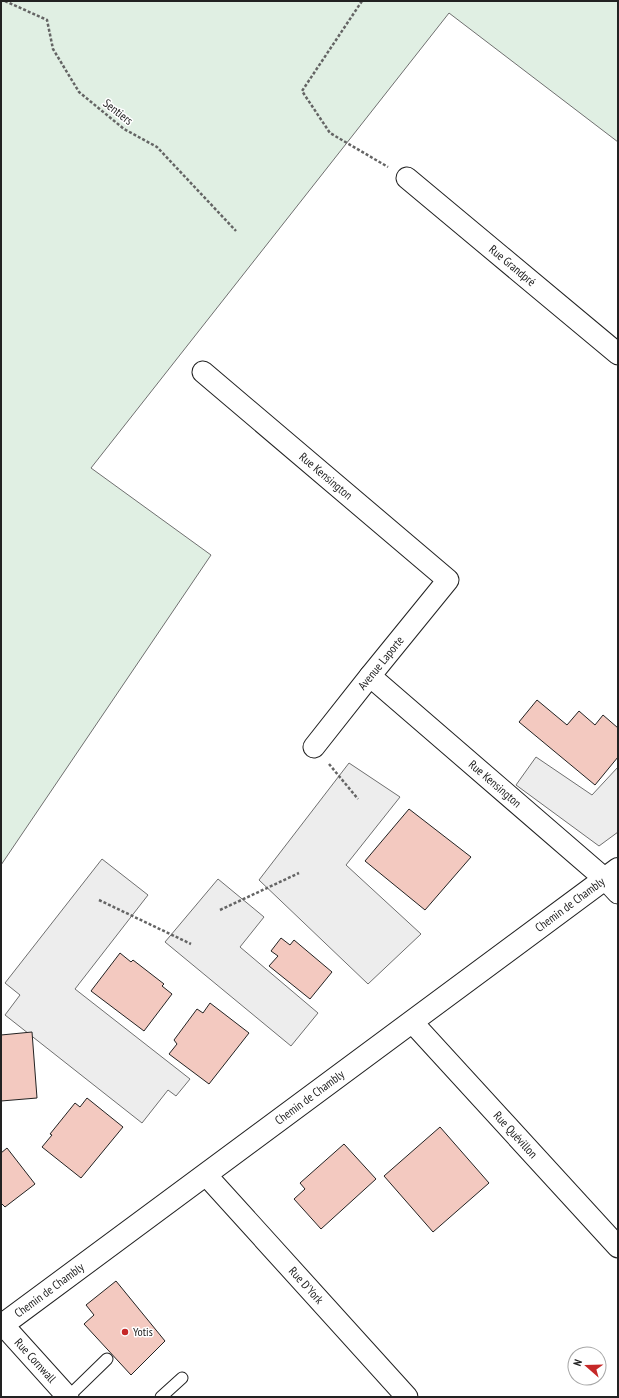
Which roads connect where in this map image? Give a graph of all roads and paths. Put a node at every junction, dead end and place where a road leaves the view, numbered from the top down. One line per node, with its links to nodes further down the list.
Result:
1 (5, 1): 4 (path, Sentiers)
2 (362, 1): 3 (path)
3 (407, 178): 5 (street, Rue Grandpré)
4 (236, 232)
5 (618, 354)
6 (203, 372): 7 (street, Rue Kensington)
7 (448, 580): 8 (street, Avenue Laporte)
8 (370, 676): 9 (street, Avenue Laporte); 12 (street, Rue Kensington)
9 (314, 747): 10 (path)
10 (358, 799)
11 (299, 873): 14 (path)
12 (614, 881): 16 (street, Chemin de Chambly)
13 (99, 900): 15 (path)
14 (220, 910)
15 (192, 944)
16 (412, 1022): 17 (street, Chemin de Chambly); 18 (street, Rue Quévillon)
17 (206, 1175): 19 (street, Chemin de Chambly); 24 (street, Rue D'York)
18 (618, 1247)
19 (2, 1325): 22 (street, Rue Cornwall)
20 (107, 1360): 22 (lane)
21 (182, 1378): 23 (lane)
22 (68, 1397)
23 (161, 1397)
24 (407, 1397)

